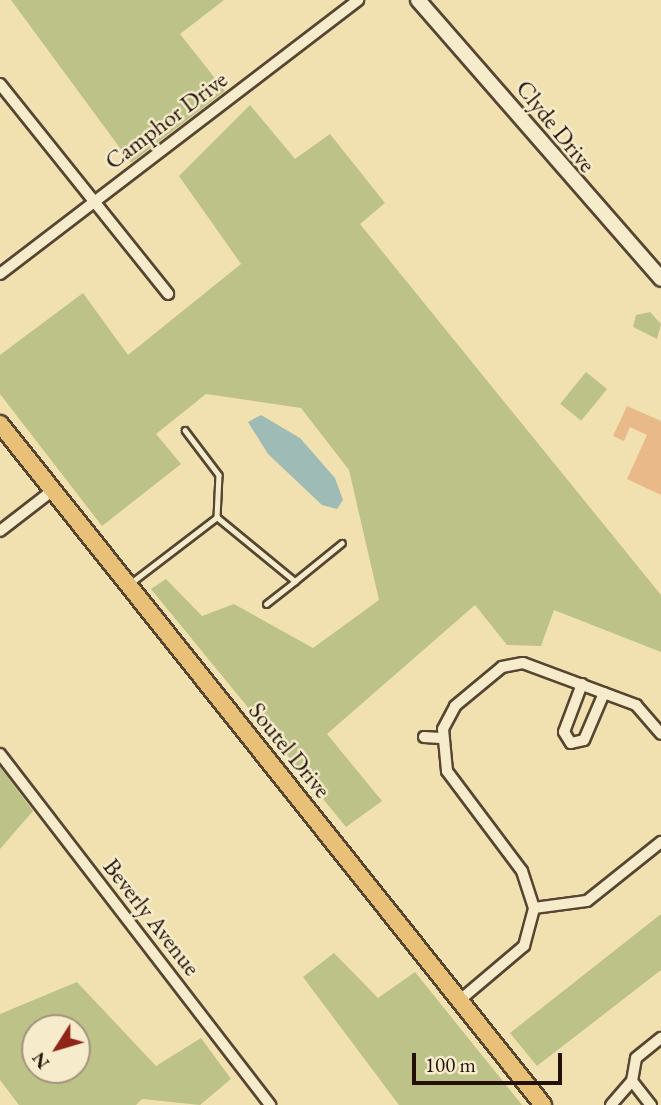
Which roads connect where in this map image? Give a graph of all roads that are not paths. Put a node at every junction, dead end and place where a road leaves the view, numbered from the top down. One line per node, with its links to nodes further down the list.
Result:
1 (358, 0): 4 (street, Camphor Drive)
2 (418, 0): 6 (street, Clyde Drive)
3 (0, 84): 4 (street)
4 (93, 201): 5 (street, Camphor Drive); 7 (street)
5 (0, 274)
6 (661, 279)
7 (168, 294)
8 (0, 424): 10 (main road, Soutel Drive)
9 (185, 430): 11 (lane)
10 (53, 490): 12 (street); 15 (main road, Soutel Drive)
11 (217, 517): 14 (lane); 15 (lane)
12 (0, 531)
13 (342, 543): 14 (lane)
14 (295, 581): 16 (lane)
15 (129, 585): 25 (main road, Soutel Drive)
16 (266, 604)
17 (582, 684): 18 (street); 18 (street); 21 (street)
18 (604, 693): 19 (street)
19 (661, 734)
20 (424, 737): 21 (street)
21 (442, 738): 24 (street)
22 (0, 754): 28 (street, Beverly Avenue)
23 (661, 842): 24 (street)
24 (534, 908): 25 (street)
25 (460, 1000): 29 (main road, Soutel Drive)
26 (661, 1038): 27 (street)
27 (632, 1081): 30 (street); 31 (street)
28 (270, 1105)
29 (543, 1105)
30 (611, 1105)
31 (651, 1105)

